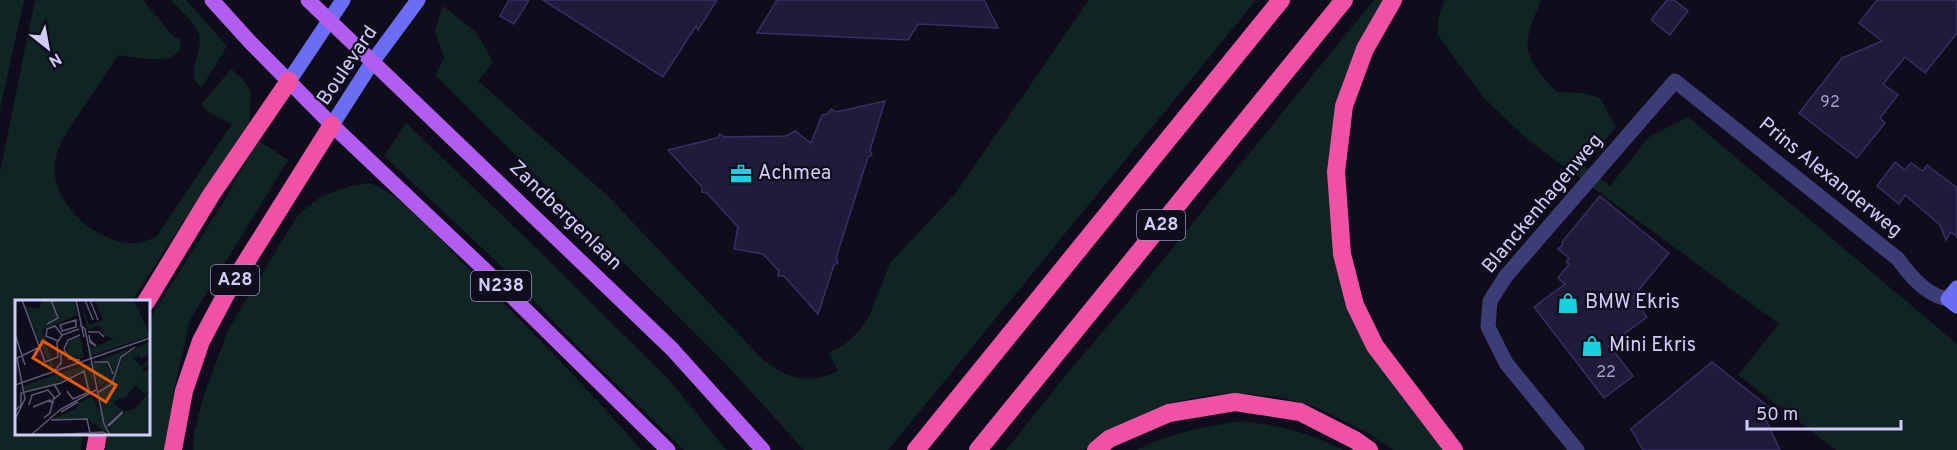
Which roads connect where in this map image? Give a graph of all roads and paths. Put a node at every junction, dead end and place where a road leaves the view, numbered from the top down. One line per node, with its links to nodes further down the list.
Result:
1 (212, 0): 10 (main road)
2 (308, 0): 8 (main road, Zandbergenlaan)
3 (344, 0): 8 (main road, Boulevard)
4 (418, 0): 9 (main road, Boulevard)
5 (1281, 0): 15 (highway, A28)
6 (1344, 0): 23 (highway, A28)
7 (1394, 0): 26 (highway)
8 (330, 20): 9 (main road, Zandbergenlaan); 10 (main road, Boulevard)
9 (373, 62): 12 (main road, Boulevard); 20 (main road, Zandbergenlaan)
10 (289, 81): 12 (main road, N238); 14 (highway)
11 (1675, 81): 13 (street, Prins Alexanderweg); 27 (street, Blanckenhagenweg)
12 (333, 125): 18 (highway, A28); 19 (main road, N238)
13 (1954, 298)
14 (147, 300)
15 (963, 392): 21 (highway, A28); 22 (highway, A28)
16 (98, 435): 17 (highway)
17 (95, 450)
18 (173, 450)
19 (668, 450)
20 (763, 450)
21 (908, 450)
22 (916, 450)
23 (978, 450)
24 (1095, 450): 25 (highway)
25 (1369, 450)
26 (1454, 450)
27 (1576, 450)

